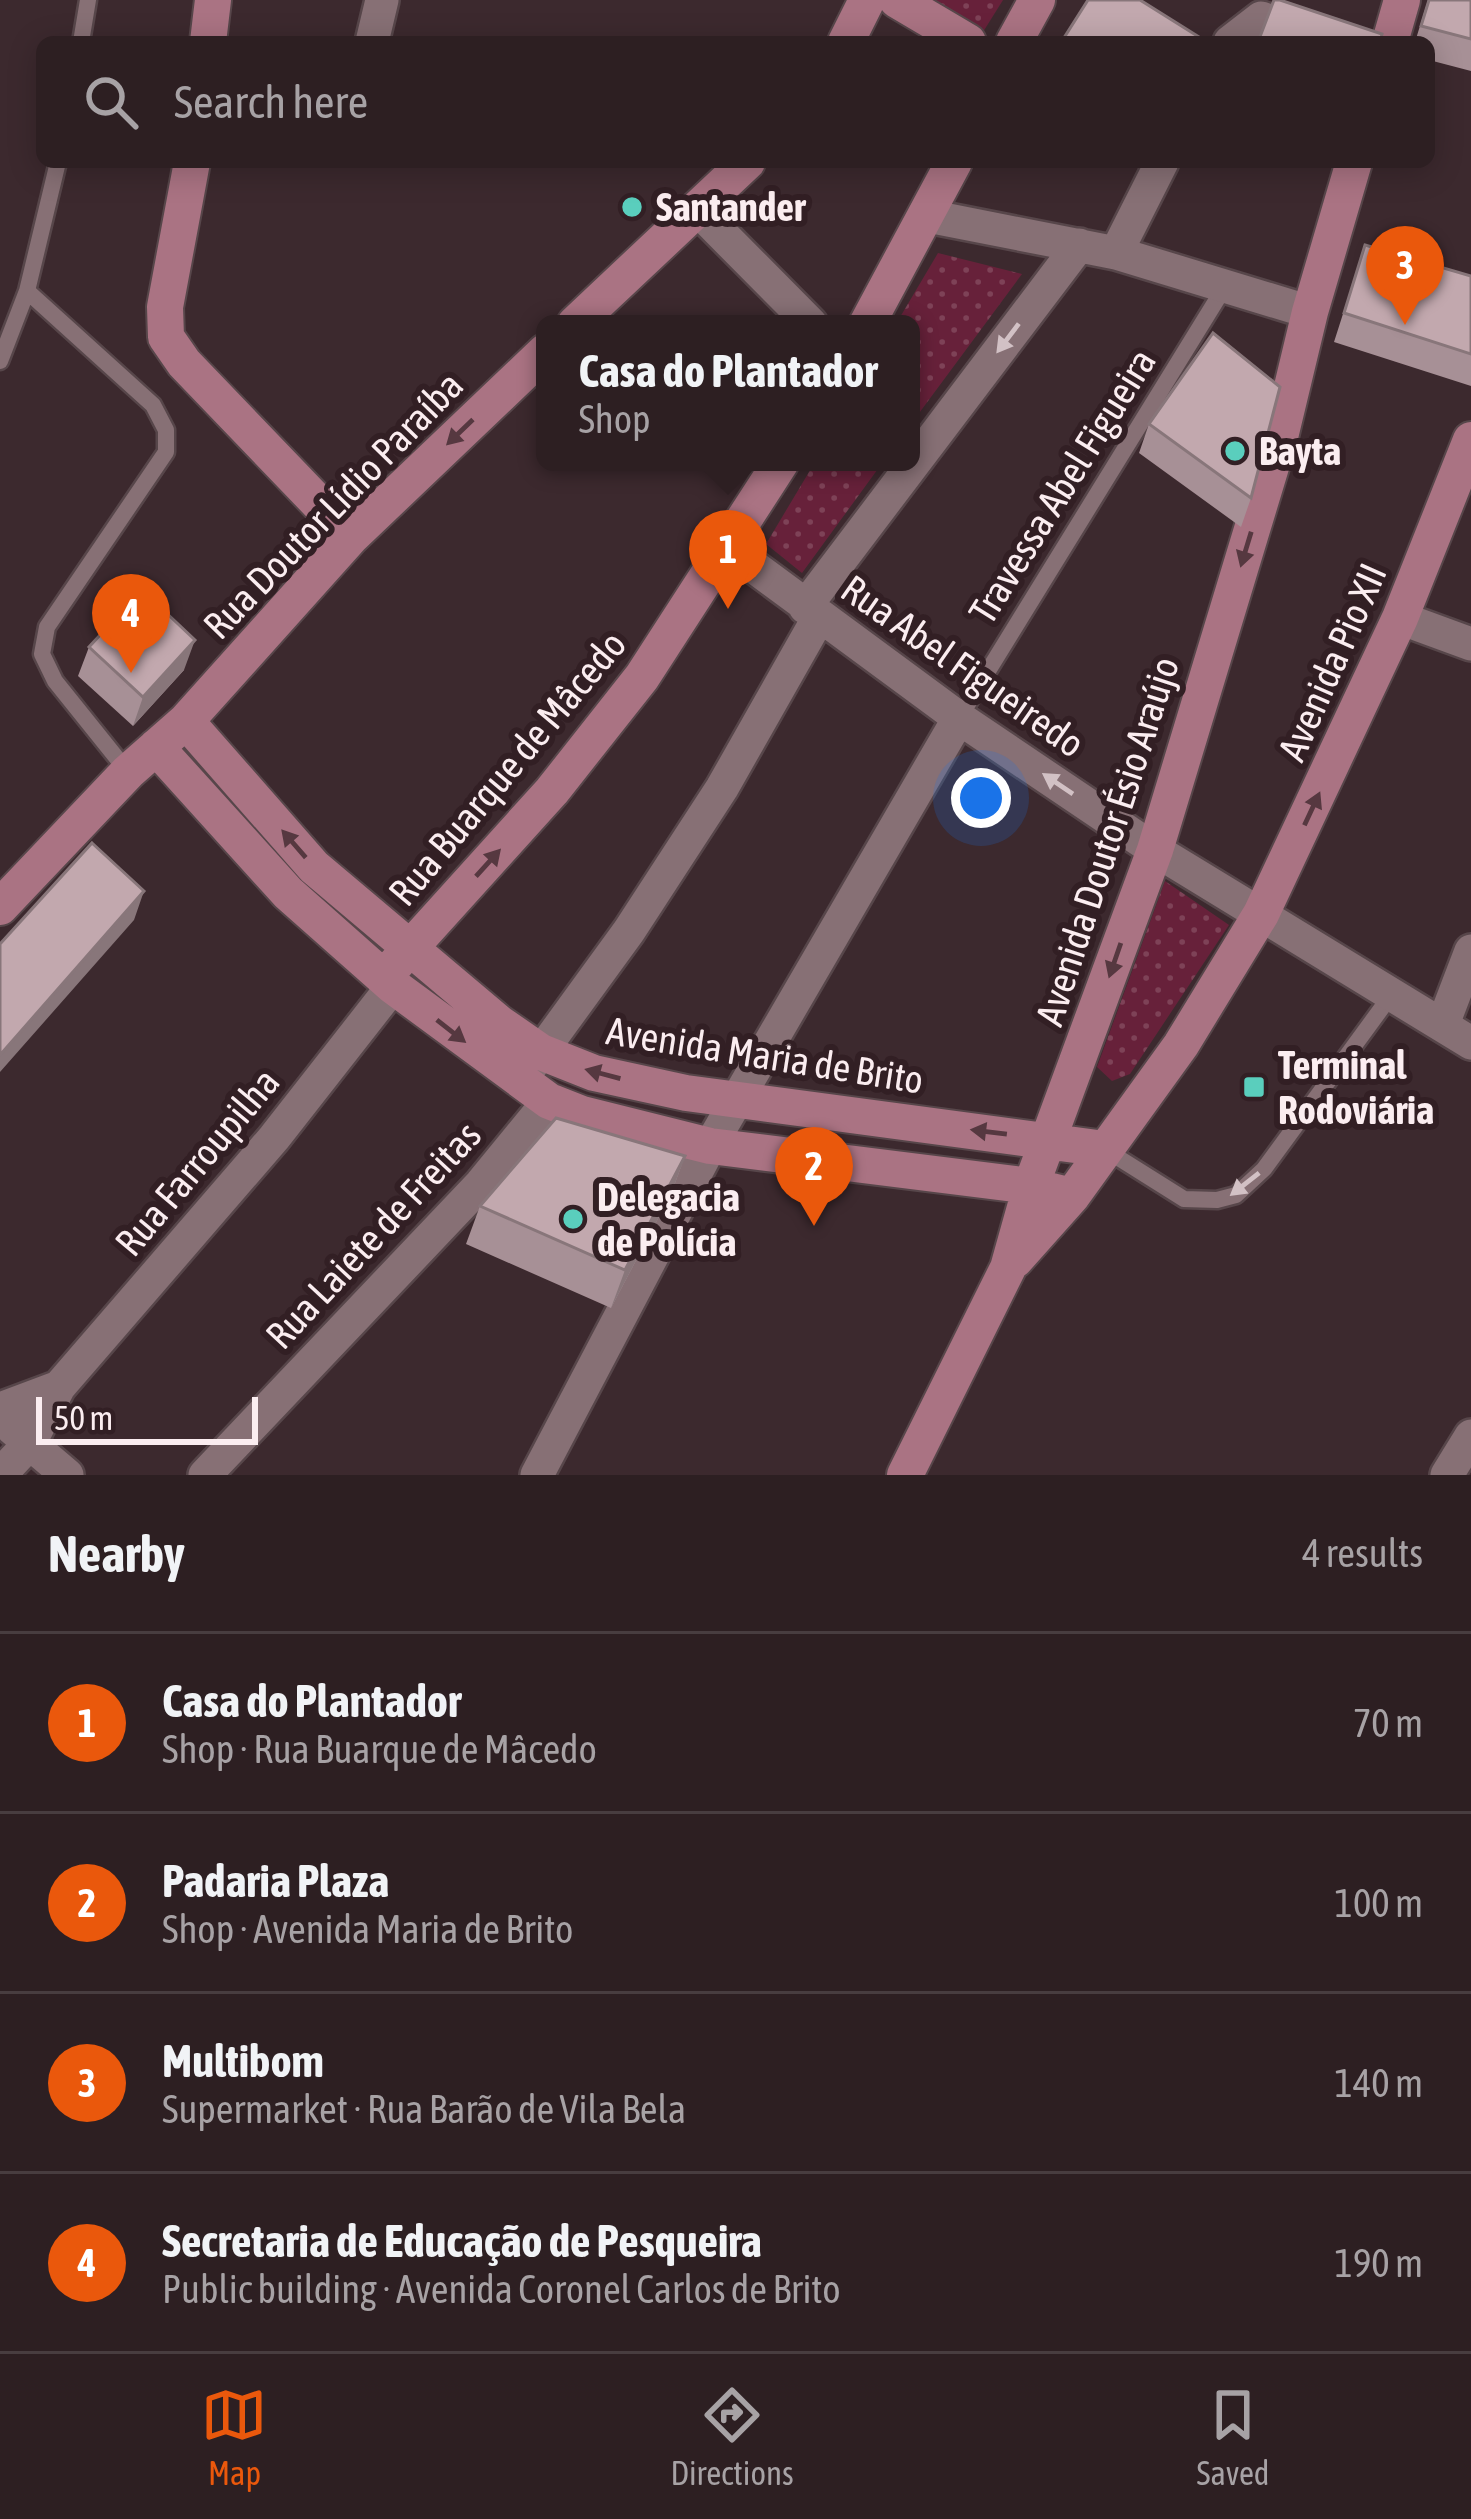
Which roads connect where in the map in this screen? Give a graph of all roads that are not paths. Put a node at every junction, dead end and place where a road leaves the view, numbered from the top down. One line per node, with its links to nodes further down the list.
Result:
1 (88, 0): 8 (lane)
2 (213, 0): 9 (main road)
3 (382, 0): 10 (street)
4 (867, 0): 11 (main road)
5 (897, 0): 12 (main road)
6 (1037, 0): 13 (main road)
7 (1402, 0): 16 (main road)
8 (82, 36)
9 (209, 36)
10 (373, 36)
11 (849, 36)
12 (958, 36)
13 (1016, 36)
14 (1237, 36): 15 (street)
15 (1315, 36)
16 (1392, 36)
17 (57, 168): 28 (lane)
18 (191, 168): 39 (main road)
19 (741, 168): 23 (main road)
20 (951, 168): 24 (main road)
21 (1159, 168): 26 (street)
22 (1352, 168): 29 (main road, Avenida Doutor Ésio Araújo)
23 (697, 209): 30 (main road); 31 (street)
24 (928, 216): 25 (street); 32 (main road)
25 (1079, 245): 26 (street); 36 (street, Rua Laiete de Freitas, one-way to 36)
26 (1116, 253): 27 (street)
27 (1224, 288): 29 (street); 44 (lane, Travessa Abel Figueira)
28 (27, 291): 33 (lane); 47 (lane)
29 (1310, 312): 48 (main road, Avenida Doutor Ésio Araújo, one-way to 48)
30 (584, 315)
31 (802, 315)
32 (872, 315)
33 (0, 361)
34 (536, 361): 39 (main road, Rua Doutor Lídio Paraíba, one-way to 39)
35 (1471, 440): 42 (main road, Avenida Pio XII)
36 (920, 464)
37 (775, 471): 40 (main road, Rua Buarque de Mâcedo)
38 (915, 471): 41 (street, Rua Laiete de Freitas, one-way to 41)
39 (351, 537): 45 (main road, Rua Doutor Lídio Paraíba)
40 (728, 547): 41 (street, Rua Abel Figueiredo); 51 (main road, Rua Buarque de Mâcedo, one-way to 40)
41 (812, 612): 44 (street, Rua Abel Figueiredo); 56 (street, Rua Laiete de Freitas)
42 (1400, 618): 43 (street); 50 (main road, Avenida Pio XII, one-way to 42)
43 (1471, 644)
44 (958, 718): 48 (street, Rua Abel Figueiredo, one-way to 44); 58 (street)
45 (186, 721): 46 (main road, Rua Doutor Lídio Paraíba); 51 (main road, Avenida Maria de Brito, one-way to 45)
46 (156, 747): 47 (main road, Rua Doutor Lídio Paraíba); 53 (main road)
47 (128, 772): 49 (main road, Rua Doutor Lídio Paraíba)
48 (1154, 850): 50 (street, Rua Abel Figueiredo); 59 (main road, Avenida Doutor Ésio Araújo, one-way to 59)
49 (0, 908)
50 (1261, 914): 54 (street, Rua Abel Figueiredo); 61 (main road, Avenida Doutor Ésio Araújo)
51 (409, 950): 53 (main road, Rua Buarque de Mâcedo); 56 (main road, Avenida Maria de Brito)
52 (1471, 951): 55 (street)
53 (388, 982): 57 (main road, one-way to 57); 65 (street, Rua Farroupilha)
54 (1393, 993): 55 (street, Rua Abel Figueiredo); 61 (lane, one-way to 61)
55 (1457, 1034)
56 (542, 1052): 57 (street, Rua Laiete de Freitas); 58 (main road, Avenida Maria de Brito, one-way to 56)
57 (534, 1092): 60 (main road); 71 (street, Rua Laiete de Freitas)
58 (738, 1100): 59 (main road, Avenida Maria de Brito, one-way to 58); 60 (street)
59 (1048, 1140): 61 (main road, Avenida Maria de Brito); 62 (main road, Avenida Doutor Ésio Araújo)
60 (710, 1146): 62 (main road); 72 (street)
61 (1105, 1149): 63 (main road, Avenida Doutor Ésio Araújo)
62 (1031, 1186): 63 (main road); 64 (main road, Avenida Doutor Ésio Araújo)
63 (1072, 1196): 64 (main road, Avenida Doutor Ésio Araújo)
64 (1008, 1268): 73 (main road, Avenida Doutor Ésio Araújo)
65 (59, 1388): 66 (street, Rua Farroupilha); 68 (street, Rua Farroupilha)
66 (0, 1413): 68 (street)
67 (1471, 1436): 74 (street)
68 (29, 1444): 69 (street, Rua Farroupilha); 70 (street)
69 (1, 1475)
70 (67, 1475)
71 (205, 1475)
72 (537, 1475)
73 (904, 1475)
74 (1448, 1475)

